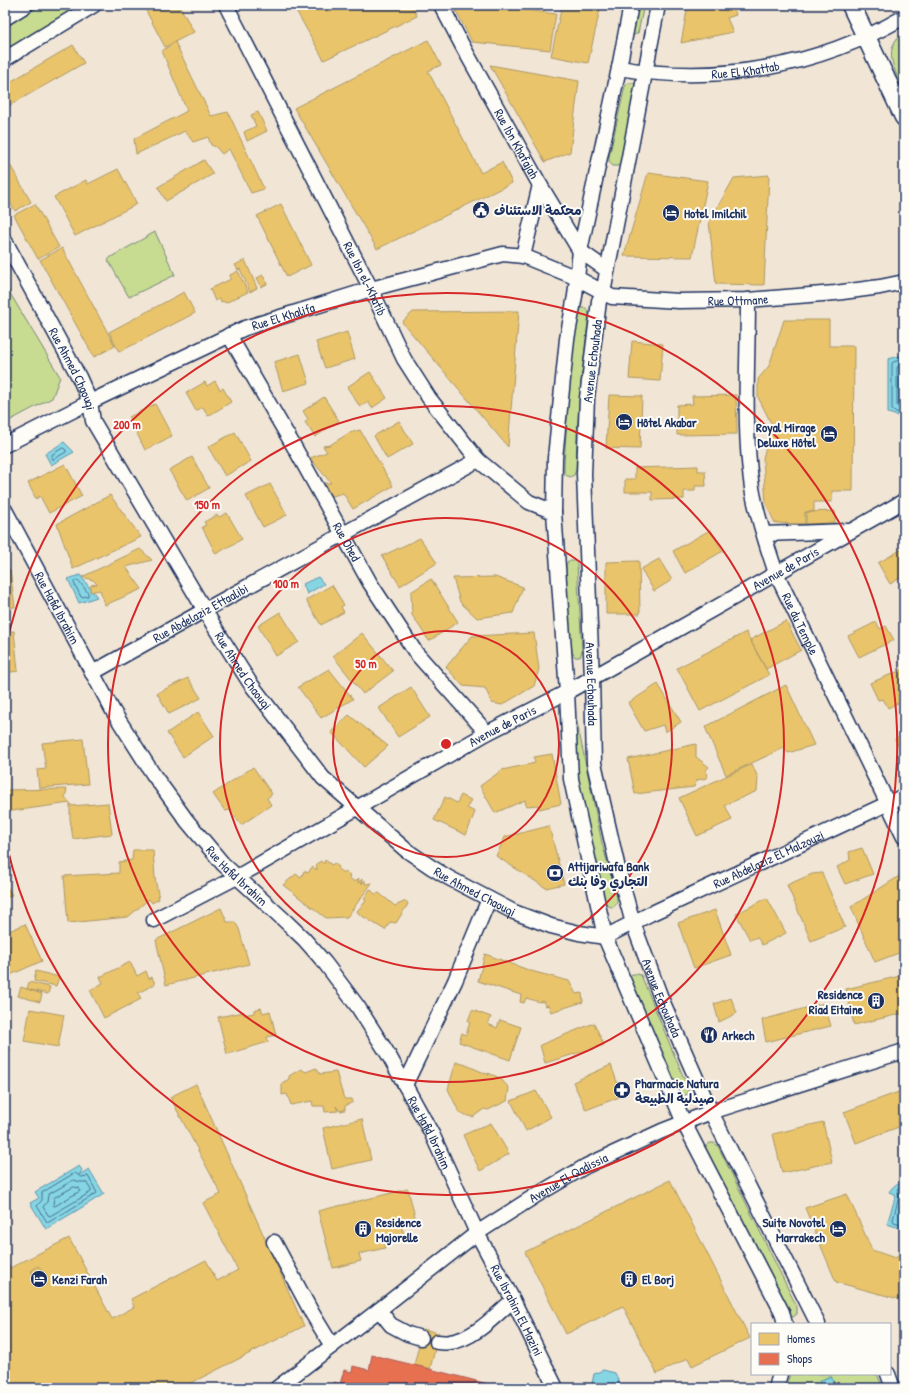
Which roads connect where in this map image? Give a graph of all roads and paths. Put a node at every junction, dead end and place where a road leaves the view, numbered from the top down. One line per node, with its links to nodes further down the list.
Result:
1 (26, 5): 9 (street)
2 (94, 5): 11 (street)
3 (226, 5): 22 (street, Rue Ibn el-Khatib)
4 (441, 5): 15 (street, Rue Ibn Khafajah)
5 (631, 5): 12 (street, Avenue Echouhada)
6 (658, 5): 13 (street, Avenue Echouhada)
7 (851, 5): 10 (main road)
8 (904, 17): 10 (street, Rue El Khattab)
9 (5, 18)
10 (866, 36): 13 (street, Rue El Khattab); 14 (main road)
11 (5, 59)
12 (619, 68): 13 (street, Rue El Khattab); 17 (street, Avenue Echouhada)
13 (645, 73): 19 (street, Avenue Echouhada)
14 (904, 117)
15 (540, 185): 17 (street, Rue Ibn Khafajah); 18 (street)
16 (5, 241): 26 (street, Rue Ahmed Chaouqi)
17 (580, 251): 19 (street, Rue Ibn Khafajah); 20 (street, Avenue Echouhada)
18 (523, 256): 20 (street, Rue El Khalifa); 22 (street, Rue El Khalifa)
19 (607, 270): 23 (street, Avenue Echouhada)
20 (577, 278): 23 (street, Rue Ottmane); 31 (street, Avenue Echouhada)
21 (904, 282): 24 (street, Rue Ottmane)
22 (372, 289): 25 (street, Rue El Khalifa); 28 (street, Rue Ibn el-Khatib)
23 (602, 293): 24 (street, Rue Ottmane); 38 (street, Avenue Echouhada)
24 (748, 300): 33 (street, Rue du Temple)
25 (229, 335): 26 (street, Rue El Khalifa); 34 (street, Rue Ohed)
26 (90, 402): 27 (street, Rue El Khalifa); 36 (street, Rue Ahmed Chaouqi)
27 (5, 445)
28 (478, 460): 31 (street, Rue Ibn el-Khatib); 34 (street, Rue Abdelaziz Ettaalibi)
29 (904, 501): 32 (street, Avenue de Paris)
30 (5, 510): 37 (street, Rue Hafid Ibrahim)
31 (554, 512): 39 (street, Avenue Echouhada)
32 (850, 531): 33 (street, Avenue de Paris); 35 (street, Avenue de Paris)
33 (764, 534): 35 (street, Rue du Temple)
34 (344, 535): 36 (street, Rue Abdelaziz Ettaalibi); 40 (street, Rue Ohed)
35 (776, 573): 38 (street, Avenue de Paris); 42 (street, Rue du Temple)
36 (205, 610): 37 (street, Rue Abdelaziz Ettaalibi); 43 (street, Rue Ahmed Chaouqi)
37 (92, 673): 45 (street, Rue Hafid Ibrahim)
38 (592, 678): 39 (street, Avenue de Paris); 48 (street, Avenue Echouhada)
39 (567, 692): 40 (street, Avenue de Paris); 49 (street, Avenue Echouhada)
40 (487, 733): 43 (street, Avenue de Paris)
41 (904, 796): 42 (street, Rue Abdelaziz El Malzouzi)
42 (888, 803): 44 (street, Rue du Temple); 48 (street, Rue Abdelaziz El Malzouzi)
43 (357, 808): 45 (street, Avenue de Paris); 46 (street, Rue Ahmed Chaouqi)
44 (904, 837)
45 (237, 877): 47 (street, Avenue de Paris); 51 (street, Rue Hafid Ibrahim)
46 (489, 899): 49 (street, Rue Ahmed Chaouqi); 51 (street)
47 (154, 920)
48 (633, 923): 49 (street); 52 (street, Avenue Echouhada)
49 (605, 937): 53 (street, Avenue Echouhada)
50 (904, 1051): 52 (street, Avenue El Qadissia)
51 (405, 1085): 54 (street, Rue Hafid Ibrahim)
52 (711, 1112): 53 (street, Avenue El Qadissia); 59 (street, Avenue Echouhada)
53 (684, 1123): 54 (street, Avenue El Qadissia); 58 (street, Avenue Echouhada)
54 (476, 1233): 56 (street, Rue Ibrahim El Mazini); 57 (street, Avenue El Qadissia)
55 (274, 1242): 62 (street)
56 (513, 1300): 61 (street); 65 (street, Rue Ibrahim El Mazini)
57 (378, 1310): 60 (street); 62 (street, Avenue El Qadissia)
58 (785, 1323)
59 (817, 1323)
60 (421, 1338)
61 (437, 1342)
62 (332, 1346): 64 (street, Avenue El Qadissia)
63 (780, 1375): 66 (street)
64 (277, 1388)
65 (556, 1388)
66 (776, 1388)

